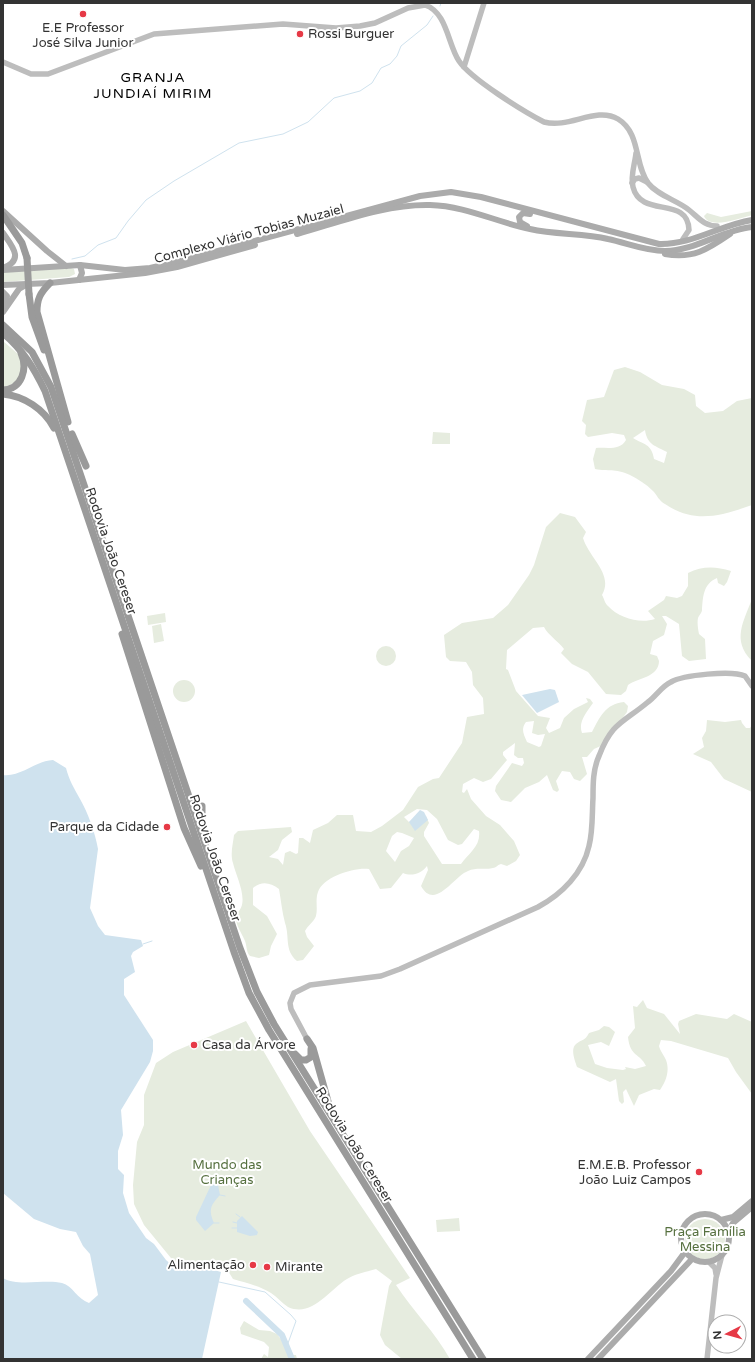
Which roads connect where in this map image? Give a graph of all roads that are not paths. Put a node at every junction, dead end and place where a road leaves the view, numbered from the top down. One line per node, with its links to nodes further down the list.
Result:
1 (484, 3): 3 (main road)
2 (3, 62): 3 (main road)
3 (464, 67): 4 (main road)
4 (636, 151): 5 (main road); 6 (main road)
5 (632, 183): 6 (main road); 16 (main road)
6 (648, 183): 10 (main road)
7 (3, 211): 19 (main road)
8 (3, 215): 31 (highway, bridge)
9 (752, 219): 10 (main road); 15 (main road)
10 (717, 226): 16 (main road)
11 (752, 226): 13 (main road)
12 (600, 230): 15 (main road); 17 (main road); 20 (main road)
13 (737, 230): 17 (main road); 18 (main road)
14 (3, 232): 21 (main road)
15 (612, 233): 16 (main road)
16 (684, 239)
17 (691, 247): 18 (main road)
18 (653, 250): 22 (main road, Complexo Viário Tobias Muzaiel)
19 (66, 266): 20 (main road); 21 (main road)
20 (80, 266): 22 (main road)
21 (3, 269)
22 (79, 280): 23 (main road, Complexo Viário Tobias Muzaiel)
23 (50, 283): 24 (main road, Complexo Viário Tobias Muzaiel); 31 (highway)
24 (26, 284): 25 (main road, Complexo Viário Tobias Muzaiel); 27 (main road)
25 (3, 285)
26 (3, 292): 27 (main road)
27 (4, 311)
28 (3, 325): 34 (highway)
29 (3, 333): 30 (highway, Rodovia João Cereser)
30 (14, 343): 32 (highway); 35 (highway, Rodovia João Cereser)
31 (58, 387): 34 (highway); 36 (highway)
32 (3, 390)
33 (3, 394): 35 (highway)
34 (69, 438): 39 (highway, Rodovia João Cereser)
35 (63, 445): 53 (highway, Rodovia João Cereser)
36 (86, 466)
37 (752, 686): 40 (main road)
38 (202, 806): 39 (highway)
39 (209, 857): 41 (highway, Rodovia João Cereser)
40 (307, 1040): 41 (highway); 42 (highway)
41 (290, 1050): 42 (highway, Rodovia João Cereser)
42 (333, 1120): 52 (highway, Rodovia João Cereser)
43 (752, 1201): 45 (main road)
44 (752, 1207): 46 (main road)
45 (721, 1220): 46 (main road); 47 (main road)
46 (728, 1232): 48 (main road)
47 (685, 1252): 49 (main road); 54 (main road)
48 (722, 1255): 50 (main road); 51 (main road)
49 (692, 1259): 50 (main road); 55 (main road)
50 (709, 1262): 51 (main road)
51 (716, 1278): 56 (main road)
52 (482, 1357)
53 (473, 1359)
54 (588, 1359)
55 (598, 1359)
56 (707, 1359)

